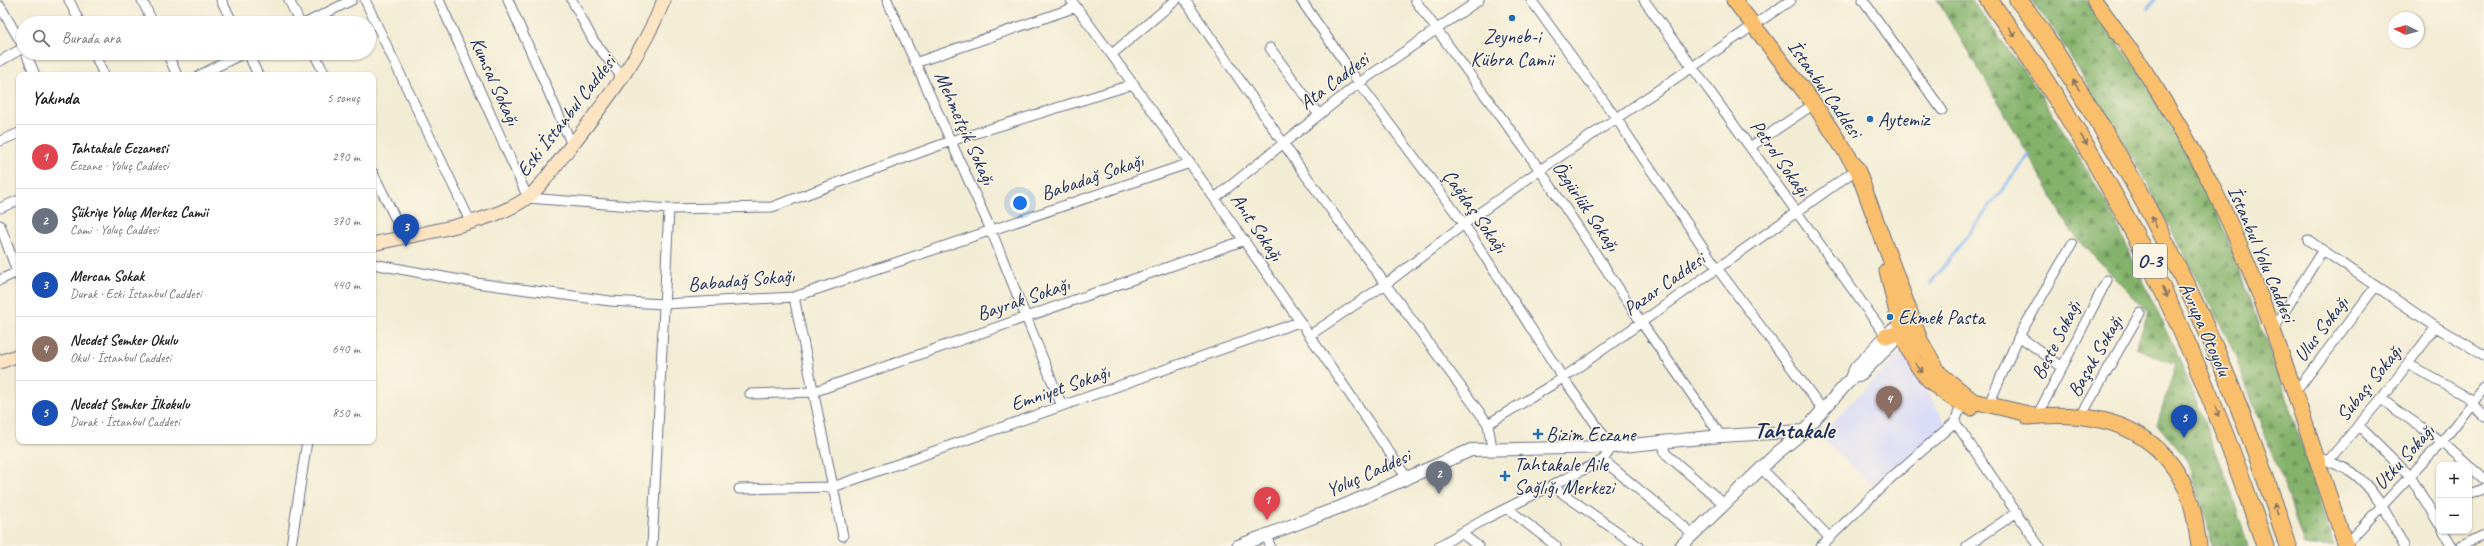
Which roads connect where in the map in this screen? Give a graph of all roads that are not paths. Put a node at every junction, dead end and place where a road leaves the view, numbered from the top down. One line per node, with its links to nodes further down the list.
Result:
1 (69, 0): 27 (street)
2 (142, 0): 28 (street)
3 (221, 0): 29 (street)
4 (289, 0): 30 (street)
5 (352, 0): 31 (street)
6 (364, 0): 32 (street)
7 (439, 0): 72 (street, Kumsal Sokağı)
8 (508, 0): 66 (street)
9 (572, 0): 55 (street)
10 (664, 0): 55 (main road, Eski İstanbul Caddesi)
11 (887, 0): 47 (street, Mehmetçik Sokağı)
12 (1176, 0): 39 (street)
13 (1185, 0): 65 (street)
14 (1301, 0): 56 (street, Çağdaş Sokağı)
15 (1415, 0): 35 (street, Özgürlük Sokağı)
16 (1479, 0): 35 (street, Ata Caddesi)
17 (1531, 0): 61 (street)
18 (1644, 0): 48 (street, Petrol Sokağı)
19 (1734, 0): 34 (main road, İstanbul Caddesi)
20 (1792, 0): 34 (street)
21 (1863, 0): 59 (street)
22 (1989, 0): 178 (highway, Avrupa Otoyolu / O-3, one-way to 178)
23 (2018, 0): 179 (highway, Avrupa Otoyolu / O-3, one-way to 23)
24 (2094, 0): 106 (main road, İstanbul Yolu Caddesi)
25 (1074, 4): 39 (street, Anıt Sokağı); 47 (street)
26 (0, 6): 36 (street)
27 (77, 16)
28 (150, 16)
29 (229, 16)
30 (297, 16)
31 (320, 16)
32 (372, 16)
33 (376, 25): 79 (street)
34 (1754, 25): 48 (street); 58 (main road, İstanbul Caddesi)
35 (1436, 30): 56 (street, Ata Caddesi); 70 (street, Özgürlük Sokağı)
36 (16, 35)
37 (1270, 48): 60 (street)
38 (16, 51): 46 (street)
39 (1112, 54): 57 (street, Anıt Sokağı)
40 (29, 60): 49 (street)
41 (97, 60): 50 (street)
42 (170, 60): 51 (street)
43 (230, 60): 52 (street)
44 (251, 60): 53 (street)
45 (318, 60): 54 (street)
46 (0, 61)
47 (915, 63): 64 (street, Mehmetçik Sokağı)
48 (1694, 68): 61 (street); 67 (street, Petrol Sokağı)
49 (34, 72)
50 (103, 72)
51 (176, 72)
52 (206, 72)
53 (257, 72)
54 (324, 72)
55 (622, 77): 66 (main road, Eski İstanbul Caddesi)
56 (1359, 83): 60 (street, Ata Caddesi); 80 (street, Çağdaş Sokağı)
57 (1134, 84): 64 (street); 68 (street, Anıt Sokağı)
58 (1814, 104): 67 (street); 69 (main road, İstanbul Caddesi)
59 (1942, 110)
60 (1319, 115): 65 (street, Ata Caddesi)
61 (1616, 118): 70 (street); 90 (street)
62 (16, 134): 63 (street)
63 (0, 141)
64 (951, 141): 77 (street); 82 (street, Mehmetçik Sokağı)
65 (1283, 144): 73 (street, Ata Caddesi); 95 (street)
66 (572, 145): 72 (main road, Eski İstanbul Caddesi)
67 (1750, 147): 78 (street, Petrol Sokağı)
68 (1190, 163): 73 (street, Anıt Sokağı); 82 (street, Babadağ Sokağı)
69 (1857, 169): 76 (main road, İstanbul Caddesi); 78 (street, Pazar Caddesi)
70 (1540, 170): 80 (street); 103 (street, Özgürlük Sokağı)
71 (376, 179): 83 (street)
72 (528, 198): 77 (street); 79 (main road, Eski İstanbul Caddesi)
73 (1216, 198): 84 (street, Anıt Sokağı)
74 (16, 201): 75 (street)
75 (0, 208)
76 (1872, 208): 97 (main road, İstanbul Caddesi); 104 (main road, İstanbul Caddesi)
77 (669, 209): 99 (street)
78 (1796, 212): 90 (street, Pazar Caddesi); 108 (street, Petrol Sokağı)
79 (470, 221): 83 (main road, Eski İstanbul Caddesi)
80 (1464, 224): 95 (street); 116 (street, Çağdaş Sokağı)
81 (0, 225): 91 (street)
82 (991, 230): 98 (street, Babadağ Sokağı); 101 (street, Mehmetçik Sokağı)
83 (404, 236): 86 (main road, Eski İstanbul Caddesi)
84 (1245, 240): 101 (street, Bayrak Sokağı); 102 (street, Anıt Sokağı)
85 (2308, 240): 88 (street)
86 (376, 243)
87 (2072, 244): 109 (street)
88 (2322, 250): 96 (street); 106 (street)
89 (376, 265): 99 (street, Babadağ Sokağı)
90 (1717, 268): 103 (street, Pazar Caddesi); 127 (street)
91 (16, 269)
92 (16, 275): 93 (street)
93 (0, 280)
94 (2107, 280): 115 (street, Beste Sokağı)
95 (1386, 284): 107 (street); 132 (street)
96 (2376, 286): 105 (street); 121 (street, Ulus Sokağı)
97 (1905, 294): 104 (main road); 113 (main road, İstanbul Caddesi)
98 (794, 297): 99 (street, Babadağ Sokağı); 119 (street)
99 (664, 304): 167 (street)
100 (2140, 313): 129 (street, Başak Sokağı)
101 (1026, 317): 119 (street, Bayrak Sokağı); 125 (street, Mehmetçik Sokağı)
102 (1299, 322): 107 (street, Anıt Sokağı); 125 (street, Emniyet Sokağı)
103 (1641, 322): 116 (street, Pazar Caddesi); 135 (street, Özgürlük Sokağı)
104 (1901, 327): 108 (main road); 113 (main road); 117 (street); 122 (main road, İstanbul Caddesi, one-way to 122)
105 (2436, 327): 110 (street); 114 (street, Subaşı Sokağı)
106 (2273, 330): 121 (main road, İstanbul Yolu Caddesi)
107 (1310, 335): 147 (street, Anıt Sokağı)
108 (1886, 336): 117 (street)
109 (2020, 336): 115 (street); 126 (street)
110 (2484, 354)
111 (16, 356): 112 (main road)
112 (0, 362)
113 (1934, 363): 122 (main road, İstanbul Caddesi)
114 (2408, 364): 123 (street, Subaşı Sokağı); 124 (street)
115 (2062, 367): 128 (street, Beste Sokağı)
116 (1562, 378): 132 (street, Pazar Caddesi); 140 (street, Çağdaş Sokağı)
117 (1850, 380): 127 (street)
118 (2484, 388): 124 (street, Utku Sokağı)
119 (813, 392): 120 (street, Bayrak Sokağı); 150 (street)
120 (750, 394)
121 (2294, 394): 141 (main road, İstanbul Yolu Caddesi)
122 (1963, 399): 126 (main road, İstanbul Caddesi); 128 (main road, İstanbul Caddesi); 131 (street)
123 (2381, 399): 133 (street, Subaşı Sokağı); 137 (street)
124 (2473, 403): 130 (street); 137 (street, Utku Sokağı)
125 (1062, 406): 150 (street, Emniyet Sokağı)
126 (1988, 406): 128 (main road, İstanbul Caddesi)
127 (1823, 410): 134 (street)
128 (2037, 416): 129 (main road, İstanbul Caddesi)
129 (2081, 416): 177 (main road, İstanbul Caddesi)
130 (2484, 416)
131 (1955, 422): 158 (street); 164 (street)
132 (1488, 424): 139 (street)
133 (2358, 426): 141 (street, Subaşı Sokağı); 146 (street)
134 (1804, 431): 135 (street, Yoluç Caddesi); 144 (street)
135 (1721, 436): 136 (street, Yoluç Caddesi)
136 (1663, 442): 140 (street, Yoluç Caddesi); 154 (street)
137 (2442, 442): 143 (street); 146 (street, Utku Sokağı)
138 (307, 444): 166 (street)
139 (1492, 448): 140 (street, Yoluç Caddesi); 147 (street, Yoluç Caddesi)
140 (1612, 448): 142 (street)
141 (2322, 458): 155 (street); 180 (main road, İstanbul Yolu Caddesi)
142 (1603, 460): 149 (street); 160 (street)
143 (2464, 462)
144 (1761, 468): 154 (street); 164 (street)
145 (2472, 469): 148 (street)
146 (2410, 476): 155 (street, Utku Sokağı); 157 (street)
147 (1407, 478): 165 (street, Yoluç Caddesi)
148 (2484, 479)
149 (1552, 486): 156 (street); 172 (street)
150 (833, 487): 152 (street, Emniyet Sokağı); 162 (street)
151 (2484, 488): 153 (street)
152 (739, 490)
153 (2472, 494)
154 (1724, 504): 160 (street)
155 (2383, 507): 180 (street, Utku Sokağı); 181 (street)
156 (1507, 508): 159 (street); 171 (street)
157 (2435, 510)
158 (2017, 512): 175 (street); 176 (street)
159 (1460, 533): 169 (street); 170 (street)
160 (1693, 534): 173 (street)
161 (2445, 534): 182 (street)
162 (843, 536)
163 (2484, 536): 183 (street)
164 (1830, 538): 174 (street)
165 (1268, 541): 168 (street, Yoluç Caddesi)
166 (291, 546)
167 (652, 546)
168 (1238, 546)
169 (1439, 546)
170 (1478, 546)
171 (1556, 546)
172 (1638, 546)
173 (1681, 546)
174 (1821, 546)
175 (1967, 546)
176 (2039, 546)
177 (2199, 546)
178 (2265, 546)
179 (2288, 546)
180 (2345, 546)
181 (2404, 546)
182 (2452, 546)
183 (2462, 546)

